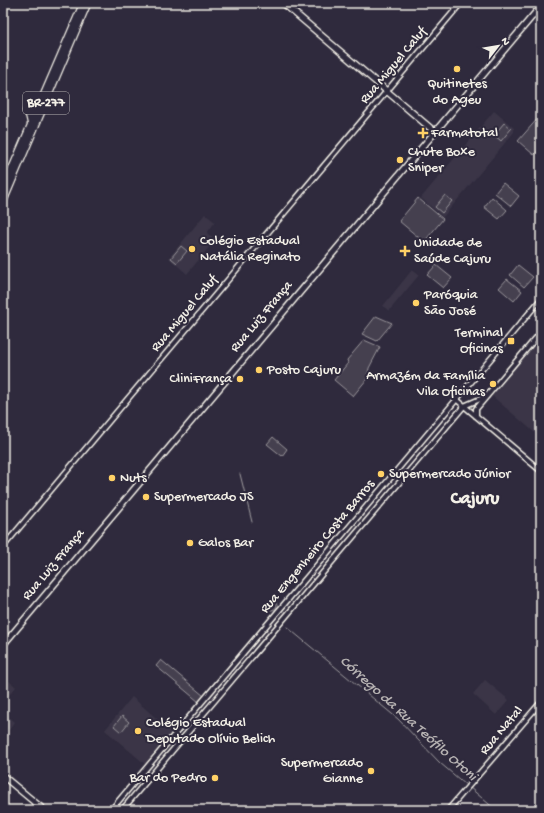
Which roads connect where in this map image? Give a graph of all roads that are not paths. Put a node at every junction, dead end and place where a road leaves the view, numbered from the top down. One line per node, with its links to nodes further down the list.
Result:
1 (83, 3): 7 (highway, BR-277)
2 (88, 3): 11 (highway, BR-277)
3 (283, 3): 6 (main road)
4 (461, 3): 6 (street, Rua Miguel Caluf)
5 (541, 6): 9 (main road, Rua Luiz França)
6 (387, 91): 9 (main road); 19 (street, Rua Miguel Caluf)
7 (39, 106): 8 (highway, BR-277); 8 (highway)
8 (31, 125): 10 (highway, BR-277)
9 (435, 132): 20 (main road, Rua Luiz França)
10 (3, 189)
11 (3, 203)
12 (540, 301): 15 (street, Rua Engenheiro Costa Barros)
13 (541, 332): 14 (street, Rua Engenheiro Costa Barros)
14 (487, 396): 16 (street, Rua Engenheiro Costa Barros); 17 (street, Rua Engenheiro Costa Barros)
15 (458, 401): 16 (street); 24 (street, Rua Engenheiro Costa Barros)
16 (464, 406): 17 (street); 25 (street, Rua Engenheiro Costa Barros)
17 (476, 416): 18 (street)
18 (541, 471)
19 (3, 547)
20 (3, 645)
21 (541, 702): 26 (street, Rua Natal)
22 (3, 776): 23 (main road)
23 (44, 810)
24 (111, 810)
25 (122, 810)
26 (448, 810)

